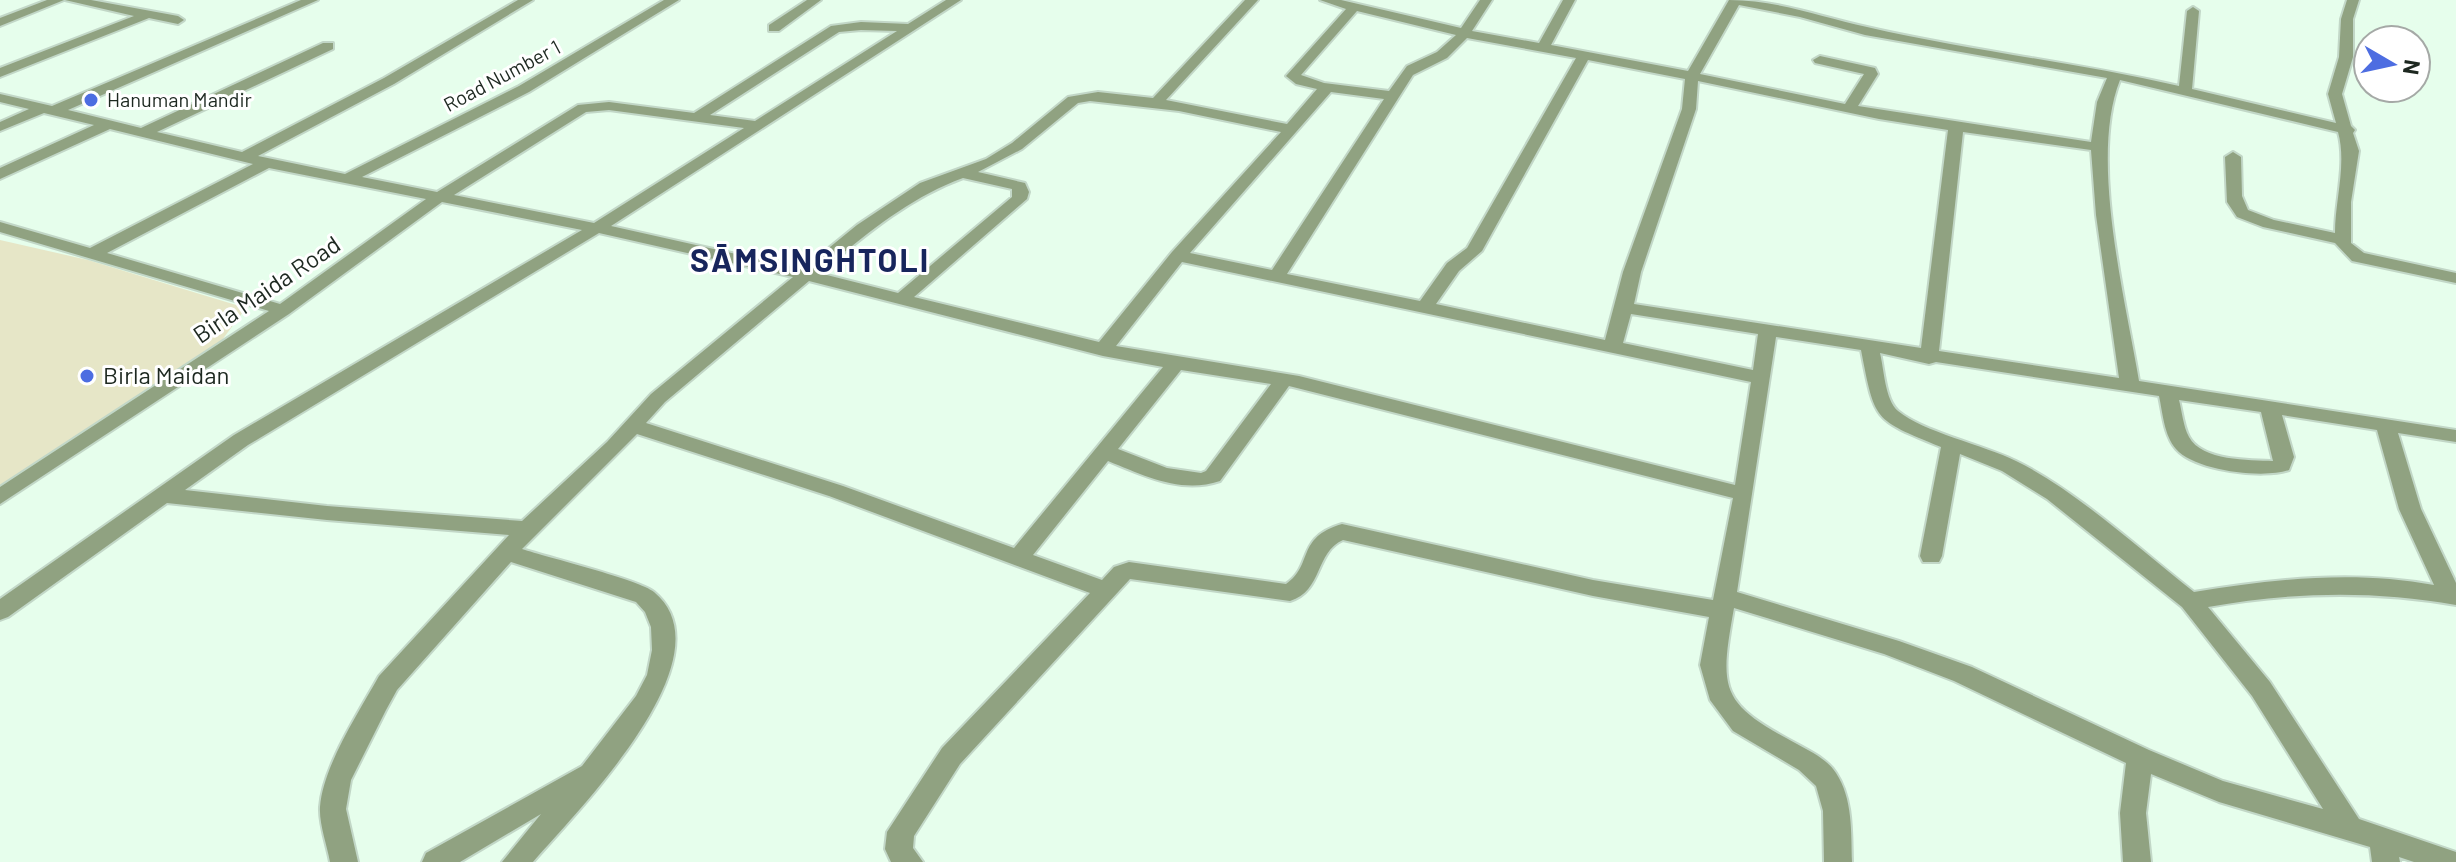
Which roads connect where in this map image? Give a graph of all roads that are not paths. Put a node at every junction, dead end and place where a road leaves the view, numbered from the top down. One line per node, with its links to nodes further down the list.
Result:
1 (58, 0): 18 (street)
2 (71, 0): 16 (street)
3 (312, 0): 35 (street)
4 (527, 0): 46 (street)
5 (673, 0): 50 (street, Road Number 1)
6 (815, 0): 19 (street)
7 (955, 0): 20 (street)
8 (1252, 0): 33 (street)
9 (1326, 0): 13 (street)
10 (1486, 0): 21 (street)
11 (1567, 0): 23 (street)
12 (1736, 0): 27 (street); 28 (street)
13 (1354, 7): 21 (street); 29 (street)
14 (2193, 11): 30 (street)
15 (2349, 11): 42 (street)
16 (149, 14): 17 (street); 26 (street)
17 (178, 20)
18 (0, 22)
19 (774, 28)
20 (909, 28): 36 (street); 37 (street)
21 (1464, 33): 23 (street); 31 (street)
22 (328, 46): 43 (street)
23 (1542, 49): 24 (street)
24 (1584, 56): 28 (street); 61 (street)
25 (1820, 60): 34 (street)
26 (0, 73)
27 (2115, 75): 30 (street); 44 (street)
28 (1692, 76): 34 (street); 62 (street)
29 (1324, 87): 31 (street); 41 (street)
30 (2185, 91): 42 (street)
31 (1394, 96): 58 (street)
32 (0, 98): 35 (street)
33 (1157, 102): 41 (street); 48 (street)
34 (1849, 109): 40 (street)
35 (49, 110): 38 (street); 39 (street)
36 (697, 117): 37 (street, Birla Maida Road); 51 (street, Birla Maida Road)
37 (755, 125): 53 (street)
38 (105, 126): 43 (street); 49 (street)
39 (0, 127)
40 (1956, 127): 44 (street); 68 (street)
41 (1292, 130): 56 (street)
42 (2348, 130): 54 (street)
43 (140, 134): 46 (street)
44 (2098, 147): 72 (street)
45 (2233, 157): 54 (street)
46 (243, 158): 47 (street)
47 (267, 163): 50 (street); 55 (street)
48 (963, 173): 57 (street); 60 (street)
49 (0, 174)
50 (346, 179): 51 (street)
51 (438, 198): 53 (street); 63 (street, Birla Maida Road)
52 (0, 227): 55 (street)
53 (597, 228): 57 (street); 81 (street)
54 (2343, 240): 59 (street)
55 (94, 253): 63 (street)
56 (1178, 256): 58 (street); 67 (street)
57 (804, 276): 60 (street); 76 (street)
58 (1276, 277): 61 (street)
59 (2456, 278)
60 (901, 299): 67 (street)
61 (1425, 307): 65 (street)
62 (1624, 308): 64 (street); 65 (street)
63 (283, 310): 82 (street, Birla Maida Road)
64 (1768, 331): 66 (street); 70 (street)
65 (1613, 345): 70 (street)
66 (1870, 348): 68 (street); 78 (street)
67 (1103, 350): 69 (street)
68 (1929, 358): 72 (street)
69 (1176, 364): 71 (street); 79 (street)
70 (1761, 378): 80 (street)
71 (1284, 380): 79 (street); 80 (street)
72 (2130, 388): 73 (street)
73 (2168, 393): 74 (street); 74 (street)
74 (2270, 408): 75 (street)
75 (2385, 425): 77 (street); 88 (street)
76 (634, 426): 83 (street); 86 (street)
77 (2456, 436)
78 (1952, 442): 85 (street); 89 (street)
79 (1105, 452): 86 (street)
80 (1744, 494): 90 (street)
81 (163, 495): 83 (street); 91 (street)
82 (0, 497)
83 (527, 529): 84 (street)
84 (506, 552): 93 (street); 96 (street)
85 (1931, 556)
86 (1019, 557): 87 (street)
87 (1106, 590): 90 (street); 99 (street)
88 (2454, 596): 89 (street)
89 (2190, 601): 94 (street)
90 (1722, 603): 92 (street); 100 (street)
91 (0, 611)
92 (2140, 758): 94 (street); 101 (street)
93 (598, 768): 97 (street); 98 (street)
94 (2350, 828): 95 (street)
95 (2384, 851): 102 (street)
96 (344, 862)
97 (436, 862)
98 (516, 862)
99 (909, 862)
100 (1838, 862)
101 (2137, 862)
102 (2449, 862)

